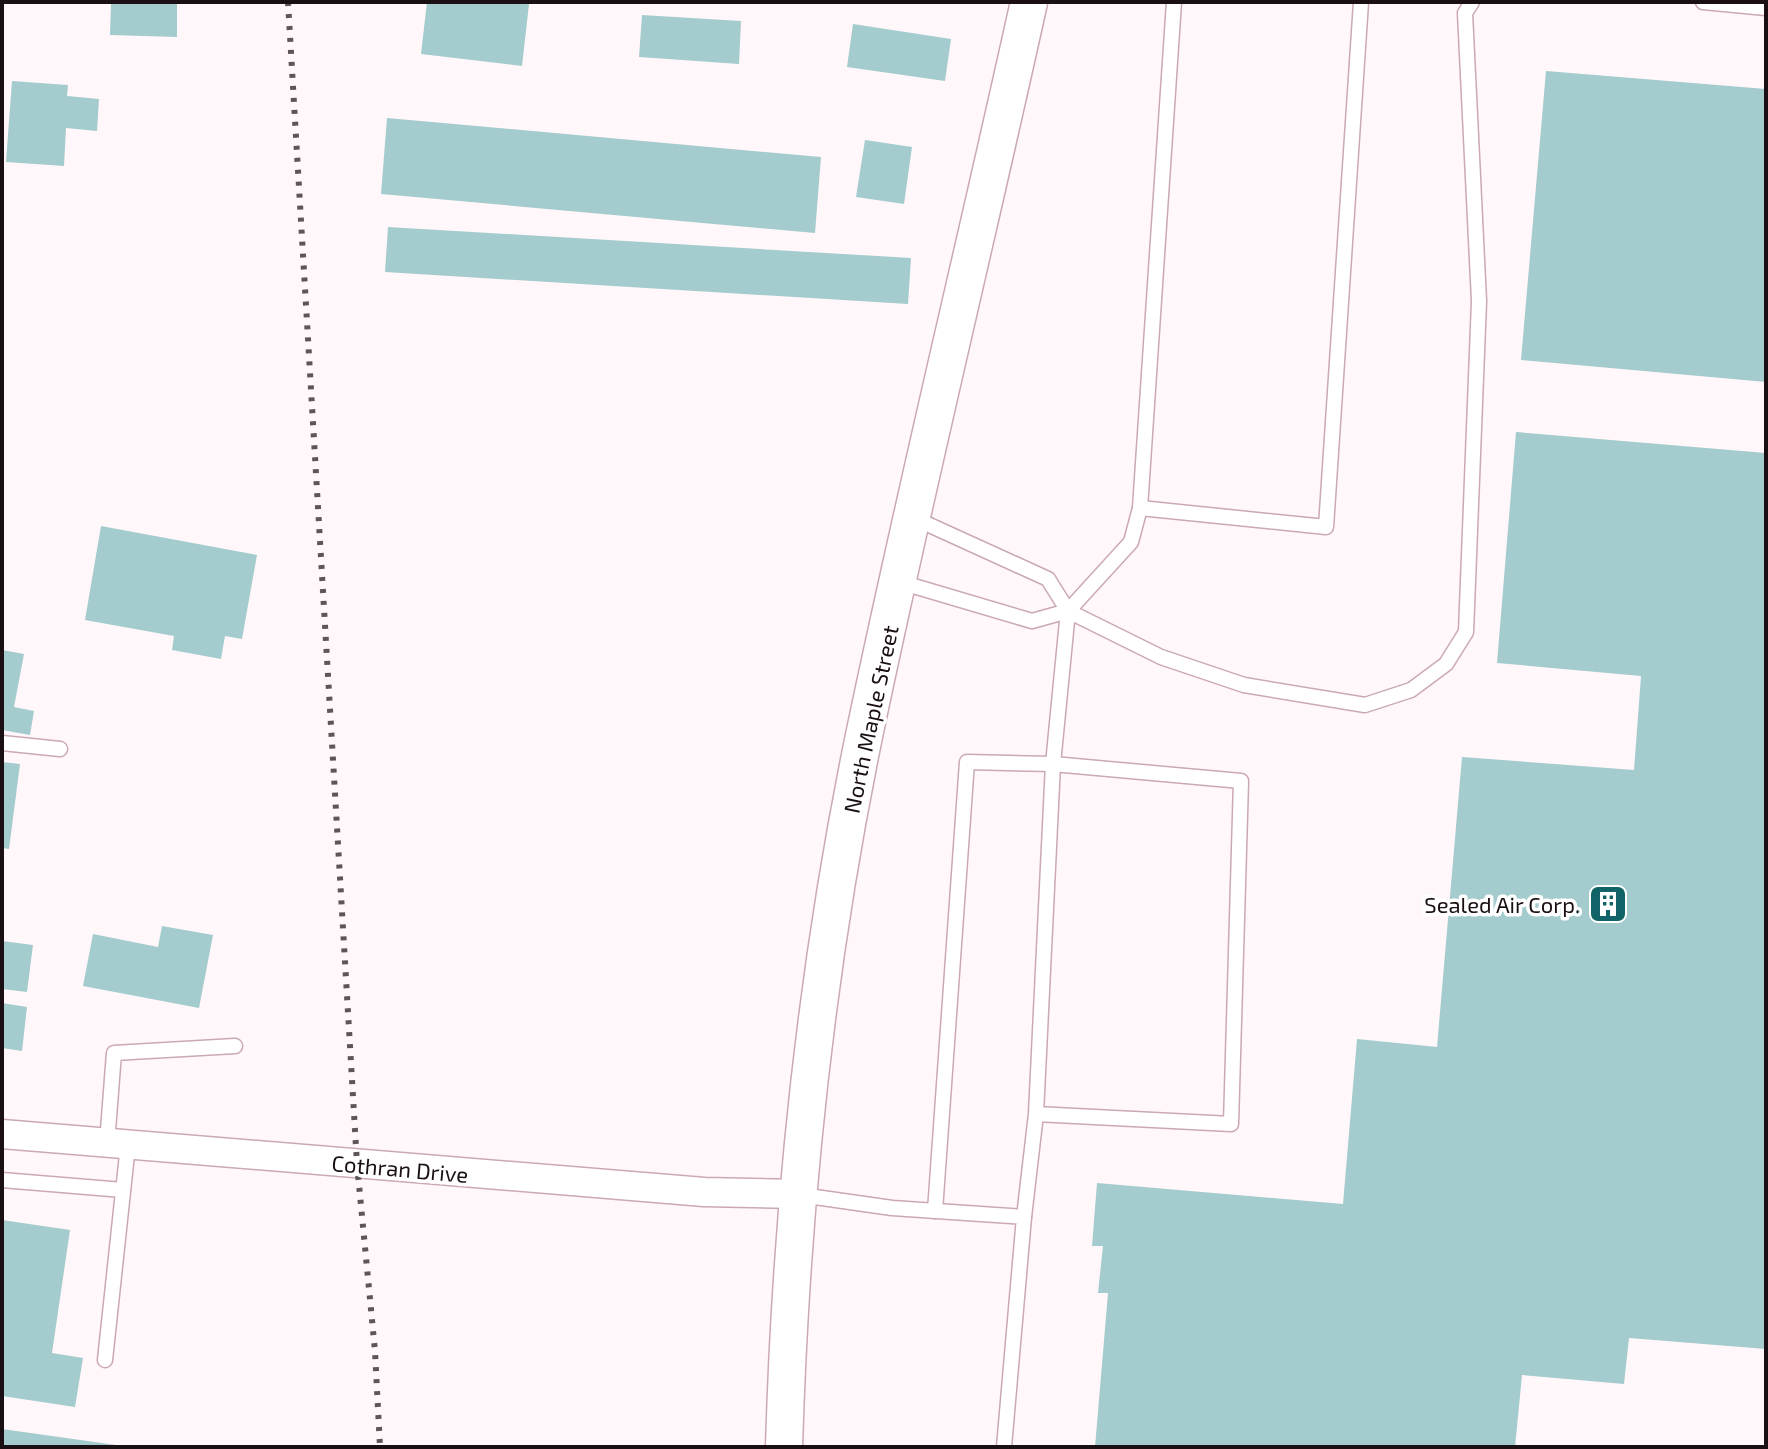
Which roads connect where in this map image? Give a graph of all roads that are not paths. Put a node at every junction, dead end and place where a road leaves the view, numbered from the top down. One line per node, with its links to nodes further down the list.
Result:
1 (1029, 2): 8 (street, North Maple Street)
2 (1174, 2): 7 (lane)
3 (1361, 2): 7 (lane)
4 (1472, 2): 10 (lane)
5 (1703, 2): 6 (lane)
6 (1766, 8)
7 (1140, 508): 10 (lane)
8 (914, 518): 9 (street, North Maple Street); 10 (lane)
9 (899, 582): 10 (lane); 20 (street, North Maple Street)
10 (1068, 611): 13 (lane)
11 (2, 743): 12 (lane)
12 (60, 749)
13 (1053, 764): 15 (lane); 15 (lane); 21 (lane)
14 (235, 1046): 17 (lane)
15 (1036, 1114): 22 (lane)
16 (2, 1134): 17 (street, Cothran Drive)
17 (117, 1144): 19 (lane); 20 (street, Cothran Drive)
18 (2, 1180): 19 (lane)
19 (123, 1190): 23 (lane)
20 (798, 1194): 21 (lane); 24 (street, North Maple Street)
21 (935, 1211): 22 (lane)
22 (1024, 1217): 25 (lane)
23 (105, 1360)
24 (784, 1447)
25 (1004, 1447)

